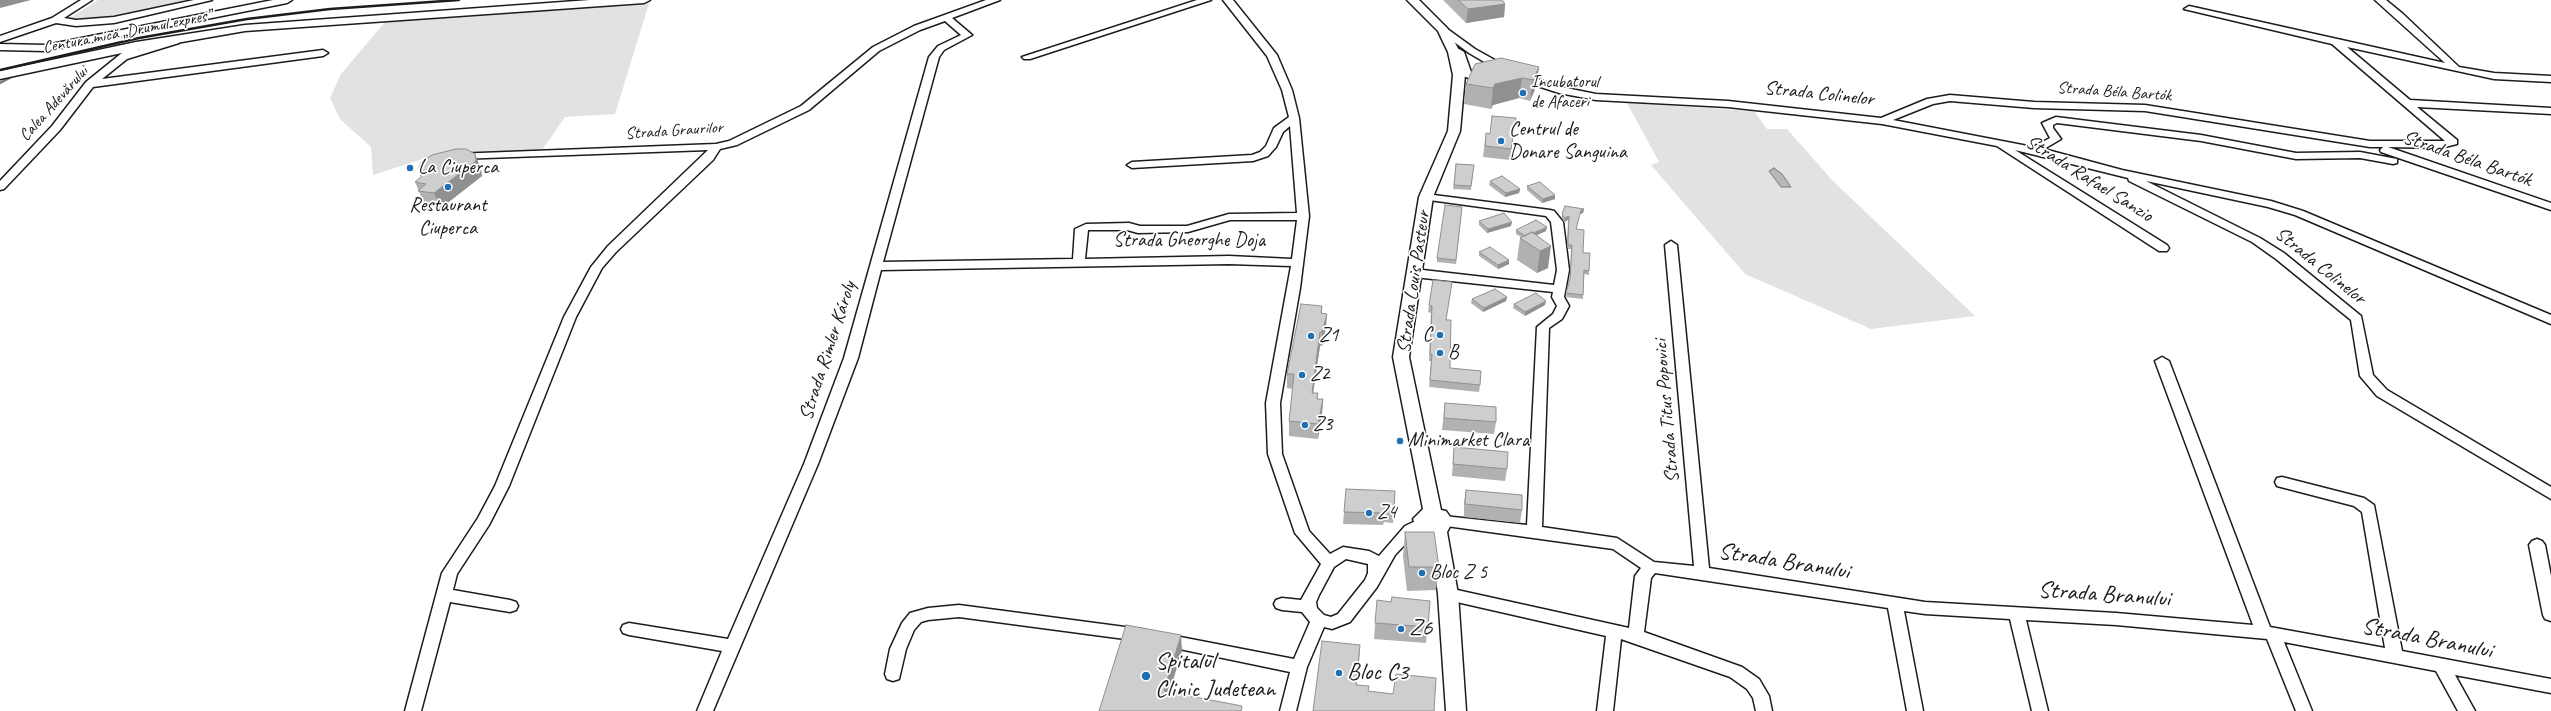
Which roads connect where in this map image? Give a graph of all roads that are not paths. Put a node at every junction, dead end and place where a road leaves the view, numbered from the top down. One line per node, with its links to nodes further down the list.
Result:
1 (87, 0): 12 (street)
2 (207, 0): 12 (street)
3 (287, 0): 20 (street)
4 (644, 0): 15 (main road, Centura mică „Drumul expres”)
5 (995, 0): 11 (street, Strada Graurilor)
6 (1206, 0): 26 (street)
7 (1228, 0): 35 (street)
8 (1413, 0): 14 (main road, Strada Louis Pasteur)
9 (2380, 0): 27 (street)
10 (2189, 9): 18 (street)
11 (945, 17): 39 (street, Strada Graurilor); 53 (street, Strada Rimler Károly)
12 (55, 20): 13 (street)
13 (34, 28): 16 (street); 17 (street)
14 (1443, 30): 22 (street, Strada Colinelor); 23 (main road, Strada Louis Pasteur); 30 (main road)
15 (194, 37): 25 (street, Calea Adevărului); 25 (main road, Centura mică „Drumul expres”)
16 (0, 39)
17 (0, 44)
18 (2337, 44): 27 (street); 33 (street, Strada Béla Bartók)
19 (0, 47): 20 (street)
20 (16, 48): 21 (street)
21 (0, 51)
22 (1472, 51): 23 (street); 28 (street, Strada Colinelor)
23 (1457, 52): 28 (street, Strada Colinelor); 30 (main road, Strada Louis Pasteur)
24 (323, 53): 32 (street)
25 (116, 56): 29 (main road, Centura mică „Drumul expres”); 32 (street, Calea Adevărului)
26 (1027, 57)
27 (2456, 69): 31 (street)
28 (1510, 72): 36 (street, Strada Colinelor)
29 (0, 75)
30 (1458, 78): 46 (main road, Strada Louis Pasteur)
31 (2551, 79)
32 (90, 84): 45 (street, Calea Adevărului)
33 (2406, 103): 34 (street, Strada Béla Bartók); 38 (street, Strada Béla Bartók)
34 (2551, 111)
35 (1294, 118): 43 (street); 48 (street)
36 (1882, 121): 37 (street, Strada Colinelor); 38 (street, Strada Béla Bartók)
37 (1995, 142): 40 (street, Strada Colinelor); 50 (street, Strada Rafael Sanzio)
38 (2370, 144): 47 (street, Strada Béla Bartók)
39 (716, 147): 41 (street, Strada Graurilor); 72 (street)
40 (2034, 150): 42 (street); 44 (street, Strada Colinelor)
41 (444, 157)
42 (2393, 161)
43 (1132, 165)
44 (2121, 172): 56 (street, Strada Colinelor); 59 (street, Strada Colinelor)
45 (2, 183)
46 (1426, 197): 54 (main road, Strada Louis Pasteur); 55 (street)
47 (2551, 207)
48 (1304, 216): 51 (street, Strada Gheorghe Doja); 52 (street)
49 (1672, 245): 70 (street, Strada Titus Popovici)
50 (2163, 248)
51 (1079, 262): 52 (street, Strada Gheorghe Doja); 53 (street, Strada Gheorghe Doja)
52 (1298, 263): 63 (street)
53 (876, 266): 84 (street, Strada Rimler Károly)
54 (1414, 273): 55 (street); 60 (main road, Strada Louis Pasteur)
55 (1558, 289): 61 (street)
56 (2551, 320)
57 (2162, 361): 82 (street)
58 (2282, 482): 85 (street)
59 (2550, 493)
60 (1434, 522): 61 (street, Strada Branului); 64 (street); 71 (main road, Strada Louis Pasteur)
61 (1534, 531): 68 (street, Strada Branului)
62 (2537, 545): 78 (street)
63 (1318, 550): 65 (street); 67 (street)
64 (1390, 551): 66 (street); 69 (street)
65 (1343, 553): 66 (street); 67 (street)
66 (1367, 556): 69 (street)
67 (1329, 563): 76 (street)
68 (1651, 567): 70 (street, Strada Branului); 83 (street)
69 (1376, 572): 79 (street)
70 (1702, 573): 74 (street, Strada Branului)
71 (1448, 594): 81 (street); 93 (main road, Strada Louis Pasteur)
72 (445, 595): 75 (street); 90 (street)
73 (1282, 604): 76 (street)
74 (1895, 604): 77 (street, Strada Branului); 96 (street)
75 (510, 606)
76 (1308, 607): 79 (street)
77 (2016, 613): 82 (street, Strada Branului); 97 (street)
78 (2551, 614)
79 (1319, 620): 87 (street)
80 (629, 629): 84 (street)
81 (1614, 632): 83 (street); 94 (street)
82 (2269, 633): 85 (street, Strada Branului); 98 (street)
83 (1636, 636): 95 (street)
84 (734, 647): 91 (street, Strada Rimler Károly)
85 (2395, 657): 86 (street, Strada Branului)
86 (2441, 666): 89 (street, Strada Branului); 99 (street)
87 (1299, 667): 88 (street); 92 (street)
88 (893, 674)
89 (2551, 686)
90 (413, 711)
91 (705, 711)
92 (1288, 711)
93 (1456, 711)
94 (1605, 711)
95 (1764, 711)
96 (1914, 711)
97 (2040, 711)
98 (2304, 711)
99 (2467, 711)

